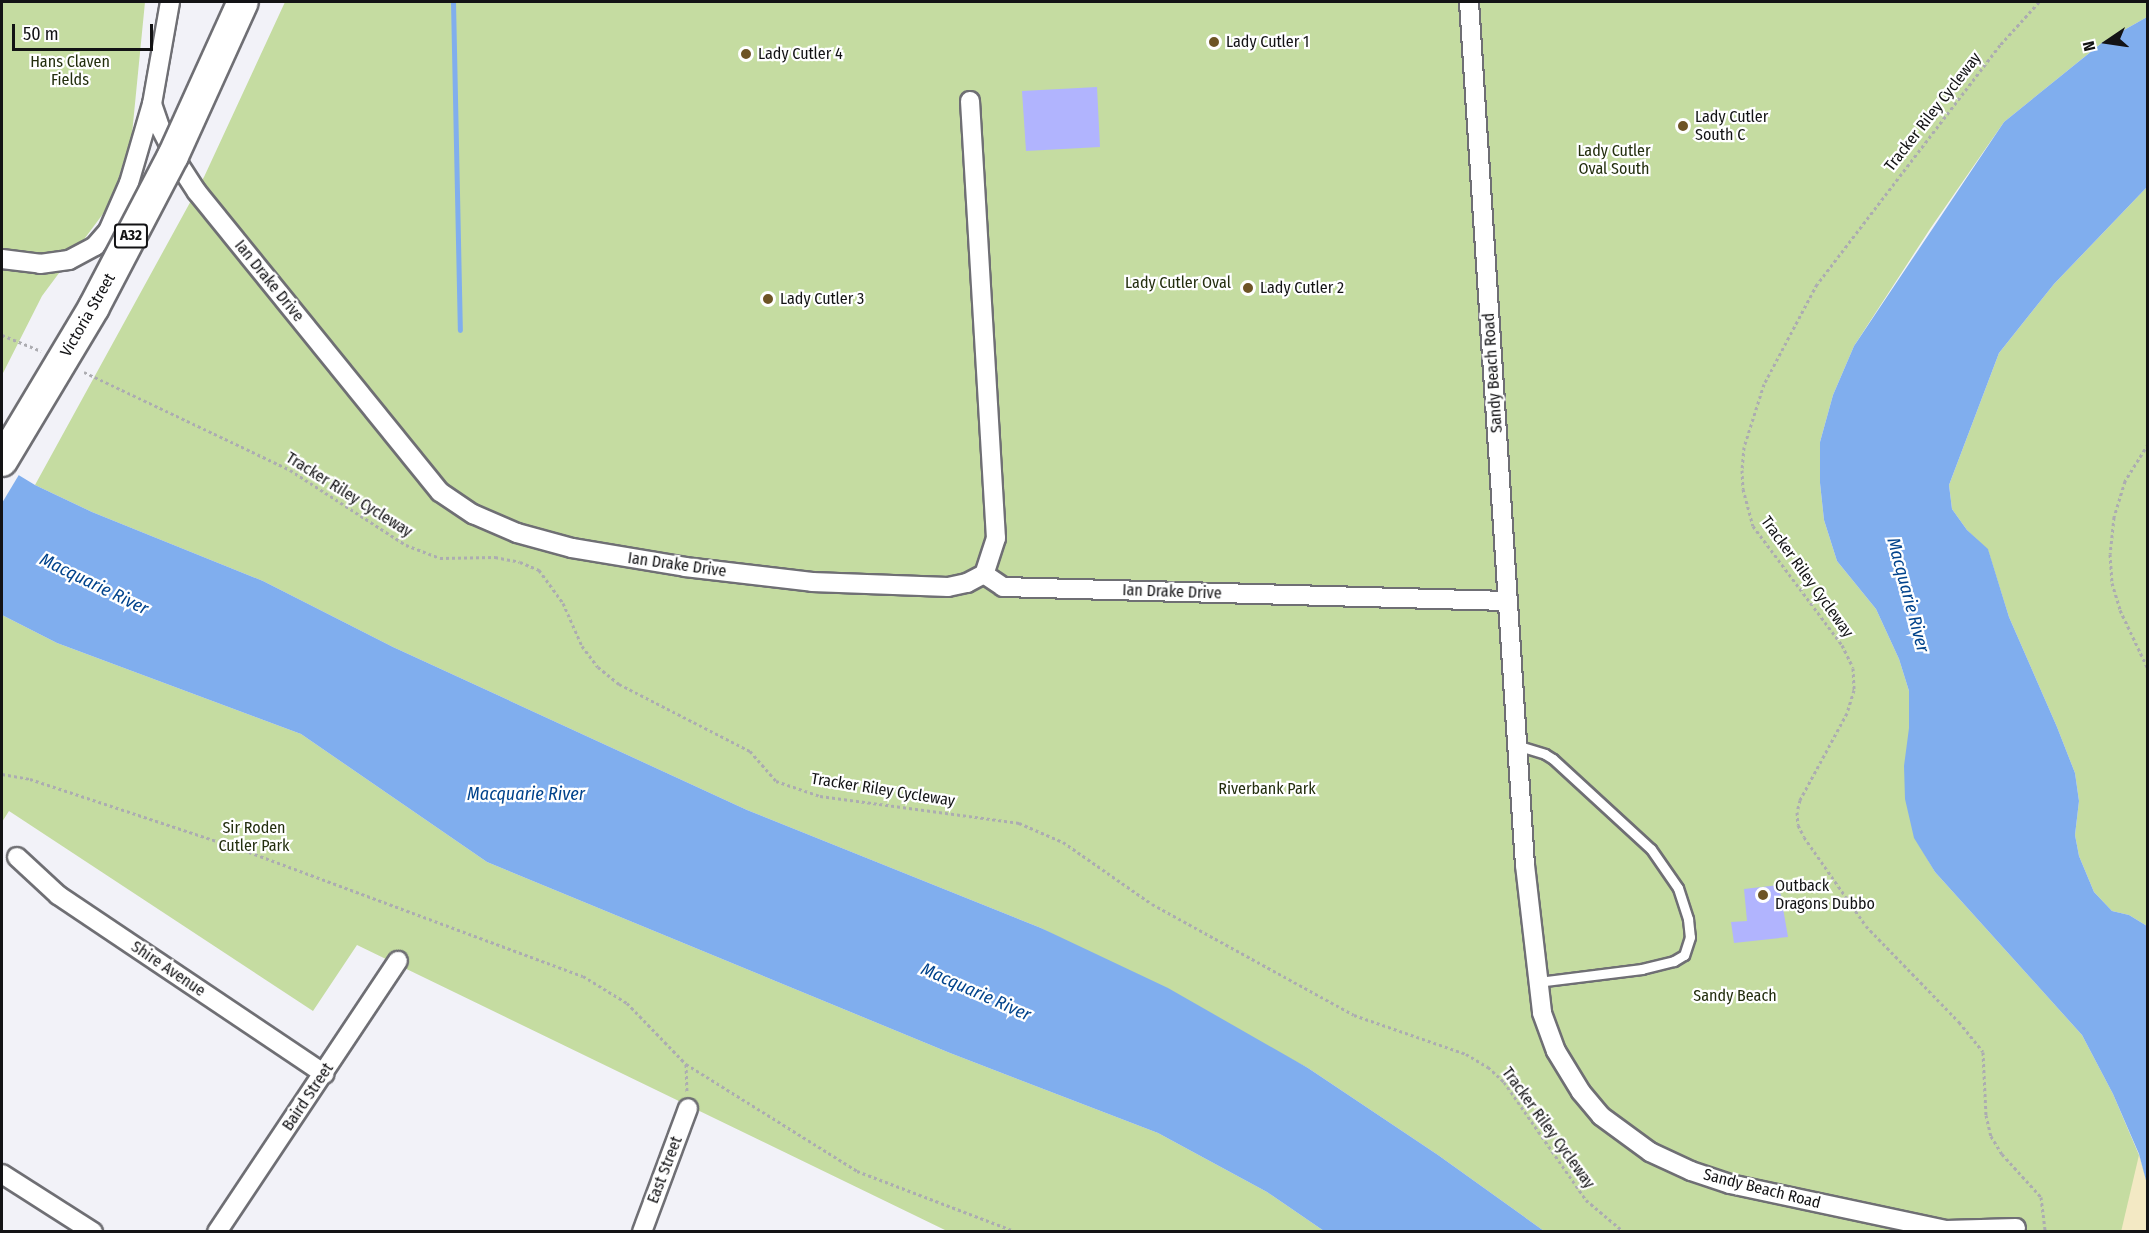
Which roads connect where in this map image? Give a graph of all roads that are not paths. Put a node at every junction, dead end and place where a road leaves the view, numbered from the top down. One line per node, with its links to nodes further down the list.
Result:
1 (170, 2): 5 (street)
2 (243, 2): 7 (highway, Victoria Street / A32, bridge)
3 (1469, 2): 9 (street, Sandy Beach Road)
4 (970, 101): 8 (street)
5 (152, 104): 6 (street); 8 (street, Ian Drake Drive)
6 (2, 259)
7 (2, 461)
8 (984, 574): 9 (street, Ian Drake Drive)
9 (1508, 601): 10 (street, Sandy Beach Road)
10 (1516, 745): 13 (street, Sandy Beach Road); 13 (lane)
11 (17, 857): 14 (street, Shire Avenue)
12 (398, 961): 14 (street, Baird Street)
13 (1537, 982): 17 (street, Sandy Beach Road)
14 (324, 1074): 19 (street, Baird Street)
15 (688, 1108): 20 (street, East Street)
16 (2, 1174): 18 (street)
17 (2016, 1228)
18 (93, 1232)
19 (217, 1232)
20 (642, 1232)

